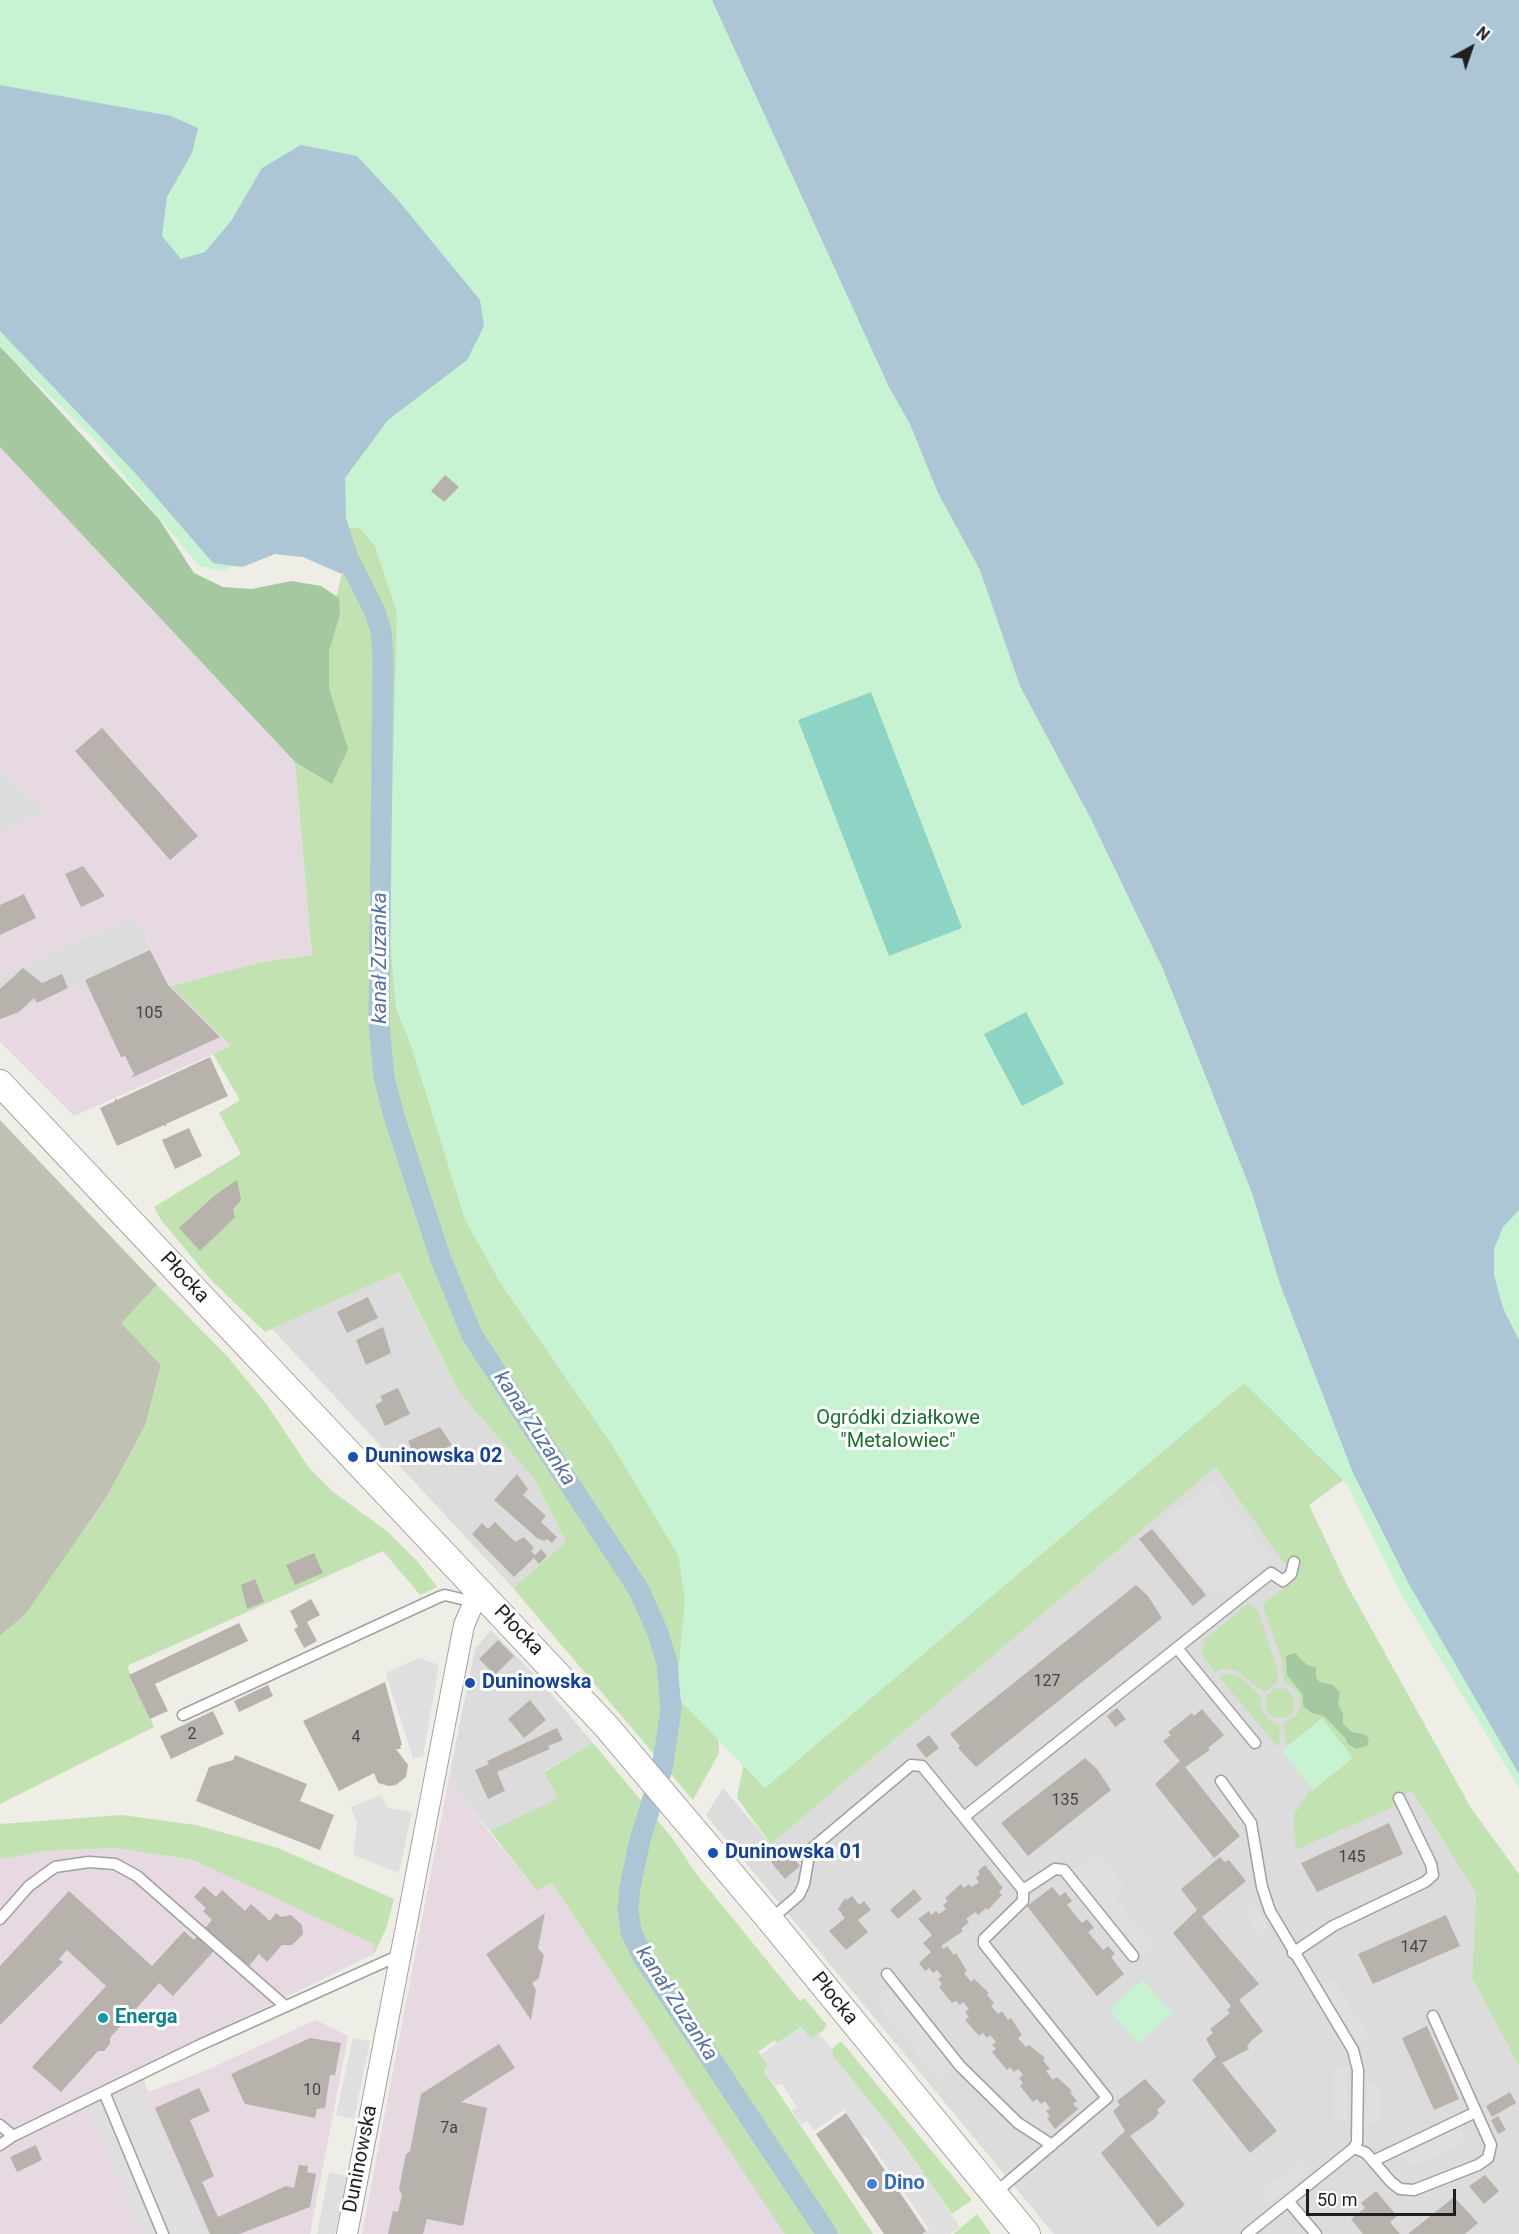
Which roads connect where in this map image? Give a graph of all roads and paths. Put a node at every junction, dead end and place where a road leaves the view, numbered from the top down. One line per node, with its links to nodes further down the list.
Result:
1 (0, 1083): 3 (street, Płocka)
2 (1294, 1562): 4 (lane)
3 (478, 1598): 5 (lane); 12 (street, Płocka); 14 (street, Duninowska)
4 (1177, 1648): 6 (lane); 9 (lane)
5 (183, 1715)
6 (1255, 1743)
7 (1221, 1781): 13 (lane)
8 (1399, 1798): 13 (lane)
9 (964, 1817): 10 (lane); 12 (lane)
10 (1023, 1890): 15 (lane); 24 (lane)
11 (0, 1919): 17 (lane)
12 (770, 1920): 27 (street, Płocka)
13 (1293, 1953): 25 (lane)
14 (403, 1954): 17 (lane); 30 (street, Duninowska)
15 (1133, 1956)
16 (886, 1974): 24 (lane)
17 (285, 2006): 19 (lane)
18 (1433, 2016): 20 (lane)
19 (104, 2092): 22 (lane); 29 (lane)
20 (1476, 2112): 26 (lane); 26 (lane)
21 (0, 2125): 22 (lane)
22 (13, 2136): 23 (lane)
23 (0, 2145)
24 (1052, 2145): 27 (lane)
25 (1354, 2148): 26 (lane); 28 (lane)
26 (1373, 2161)
27 (994, 2194): 31 (street, Płocka)
28 (1288, 2200): 32 (lane); 33 (lane)
29 (162, 2234)
30 (346, 2234)
31 (1027, 2234)
32 (1247, 2234)
33 (1316, 2234)

